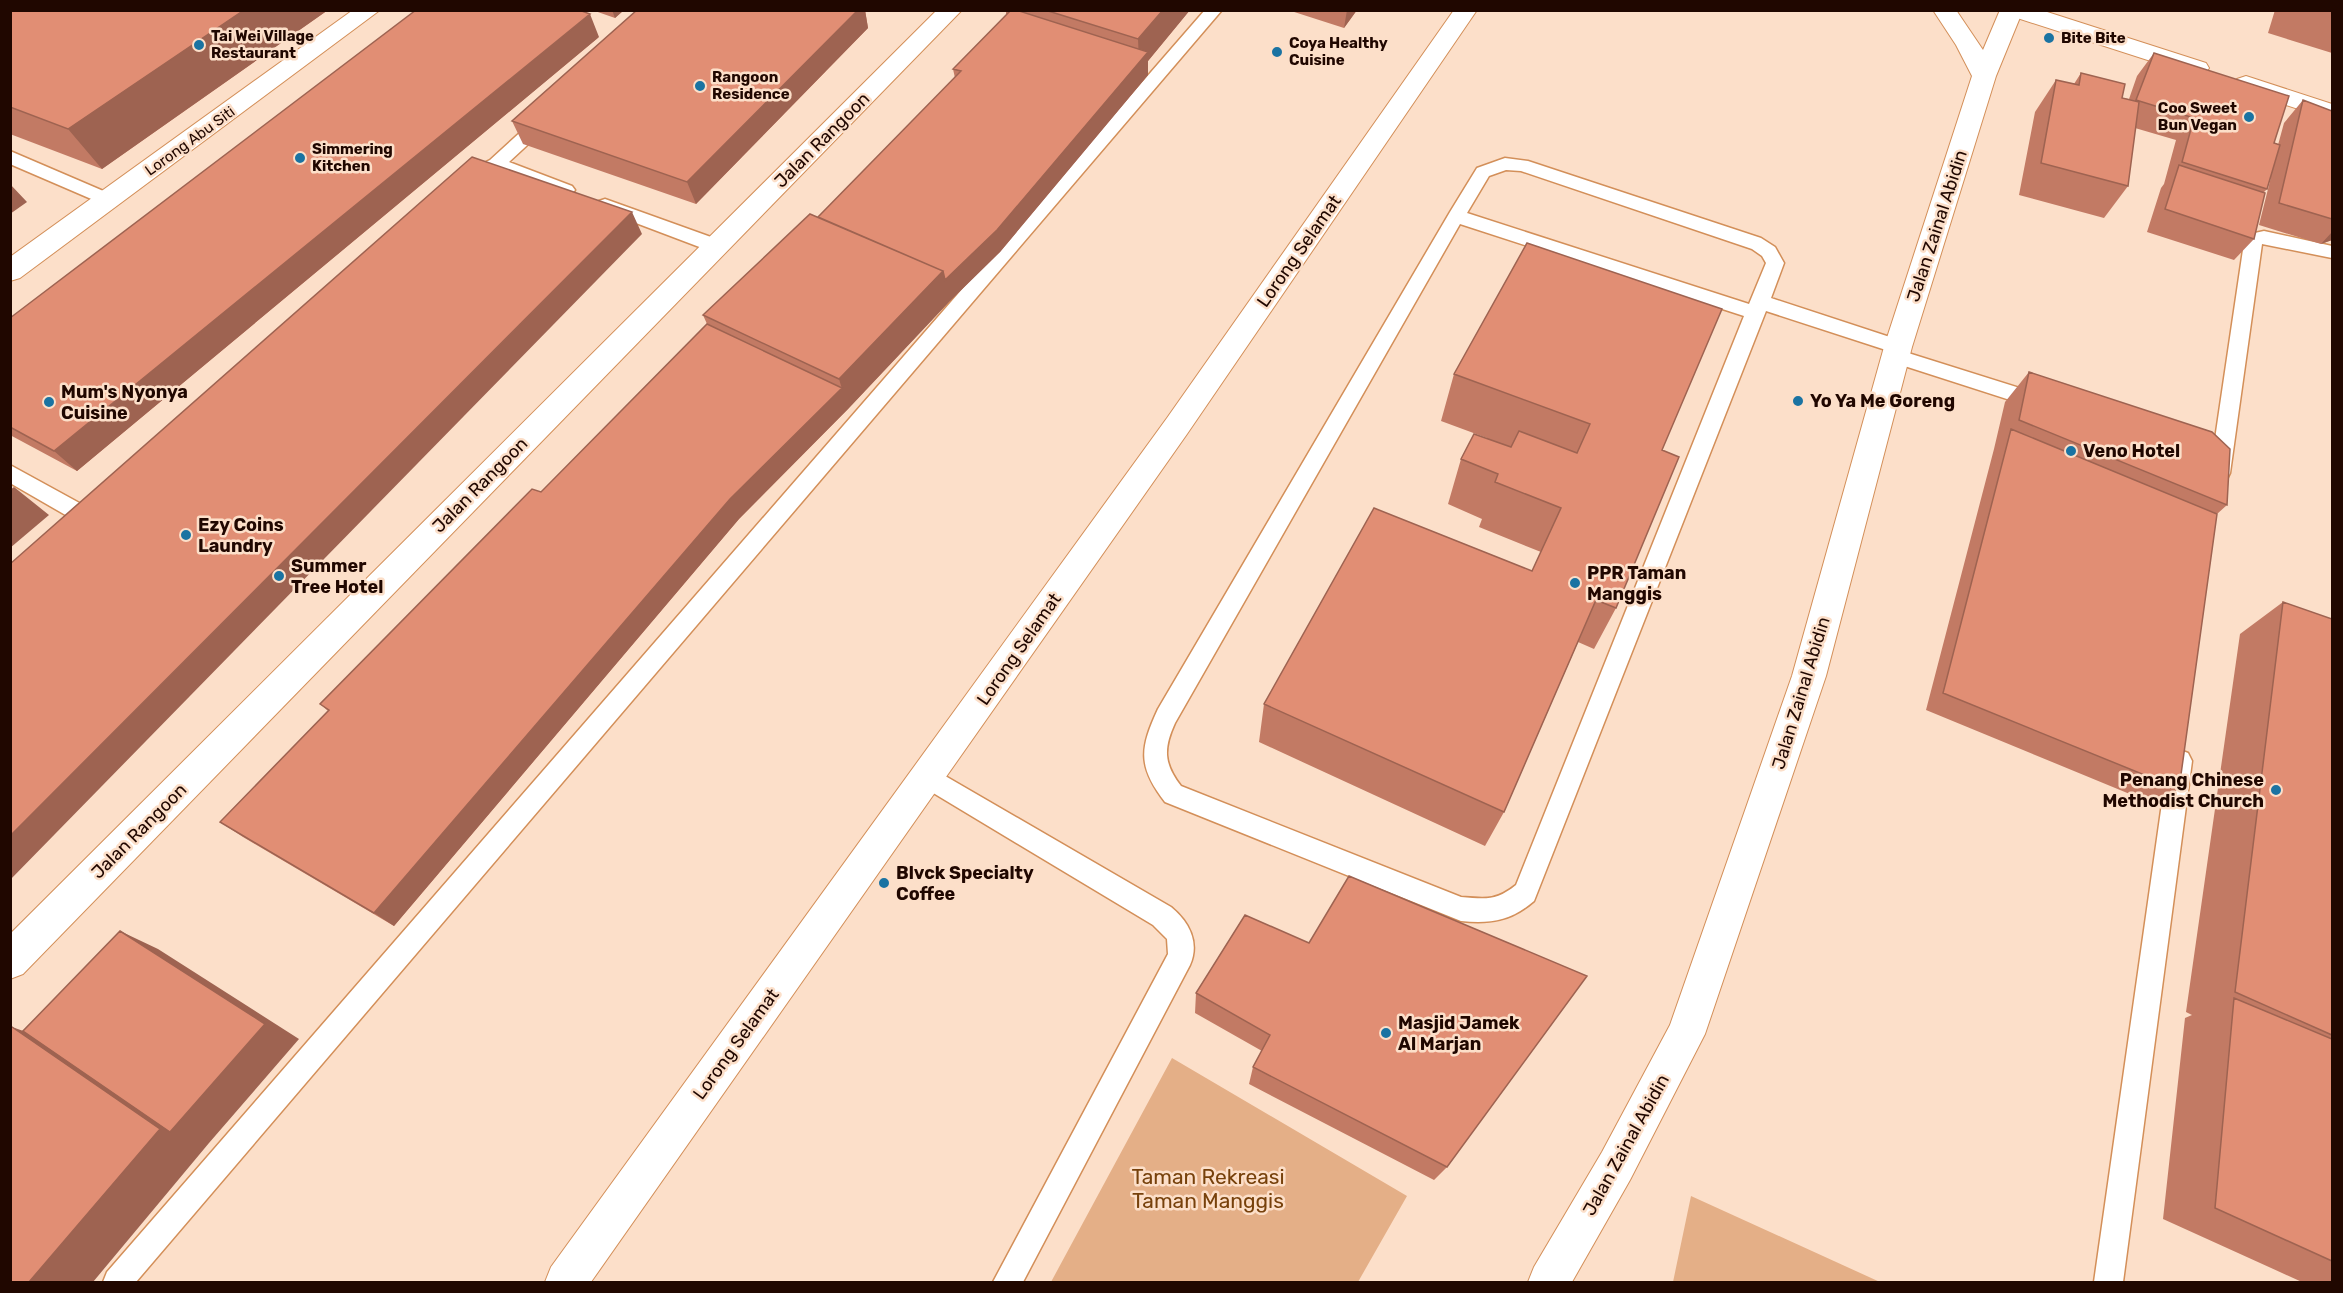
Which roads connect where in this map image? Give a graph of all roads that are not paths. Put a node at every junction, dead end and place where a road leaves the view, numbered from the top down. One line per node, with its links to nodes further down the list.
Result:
1 (369, 10): 13 (street, Lorong Abu Siti)
2 (951, 10): 15 (street, Jalan Rangoon)
3 (1214, 10): 31 (lane)
4 (1466, 10): 29 (street, Lorong Selamat)
5 (1944, 10): 7 (street)
6 (2014, 10): 7 (street, Jalan Zainal Abidin); 9 (street)
7 (1984, 76): 19 (street, Jalan Zainal Abidin)
8 (558, 107): 11 (lane)
9 (2332, 112)
10 (10, 157): 13 (lane)
11 (496, 164): 12 (lane); 15 (lane)
12 (455, 189)
13 (109, 200): 17 (street, Lorong Abu Siti)
14 (1456, 216): 18 (lane); 18 (lane); 18 (lane)
15 (716, 246): 30 (street, Jalan Rangoon)
16 (2332, 252): 22 (lane)
17 (10, 271)
18 (1759, 308): 19 (lane)
19 (1897, 351): 20 (lane); 34 (street, Jalan Zainal Abidin)
20 (2065, 410)
21 (2199, 454): 22 (lane)
22 (2222, 461): 25 (lane)
23 (10, 473): 26 (lane)
24 (94, 496): 26 (lane)
25 (2217, 496)
26 (76, 511): 27 (lane)
27 (59, 525)
28 (2183, 743): 35 (lane)
29 (928, 777): 32 (street, Lorong Selamat); 33 (lane)
30 (10, 961)
31 (117, 1282)
32 (566, 1282)
33 (1008, 1282)
34 (1549, 1282)
35 (2108, 1282)

